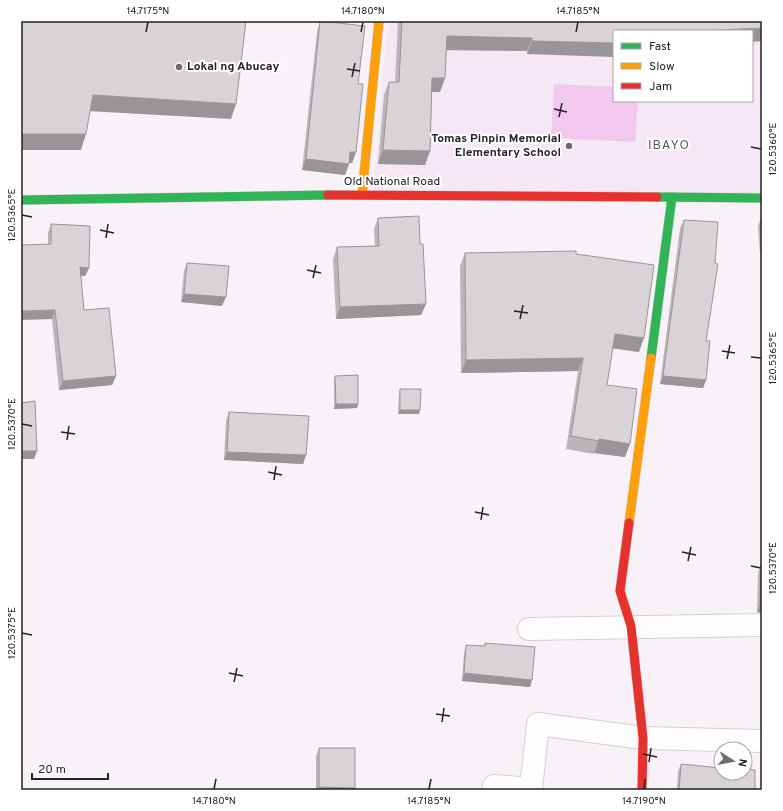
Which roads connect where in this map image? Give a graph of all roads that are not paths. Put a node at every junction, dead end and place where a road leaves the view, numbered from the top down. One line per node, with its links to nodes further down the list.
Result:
1 (379, 21): 2 (street)
2 (362, 194): 3 (street, Old National Road); 5 (street, Old National Road)
3 (672, 197): 4 (street, Old National Road); 7 (street)
4 (762, 198)
5 (21, 200)
6 (762, 624): 7 (street)
7 (632, 626): 8 (street); 9 (street)
8 (528, 629)
9 (643, 738): 10 (street); 11 (street); 12 (street)
10 (762, 741)
11 (493, 790)
12 (642, 790)

